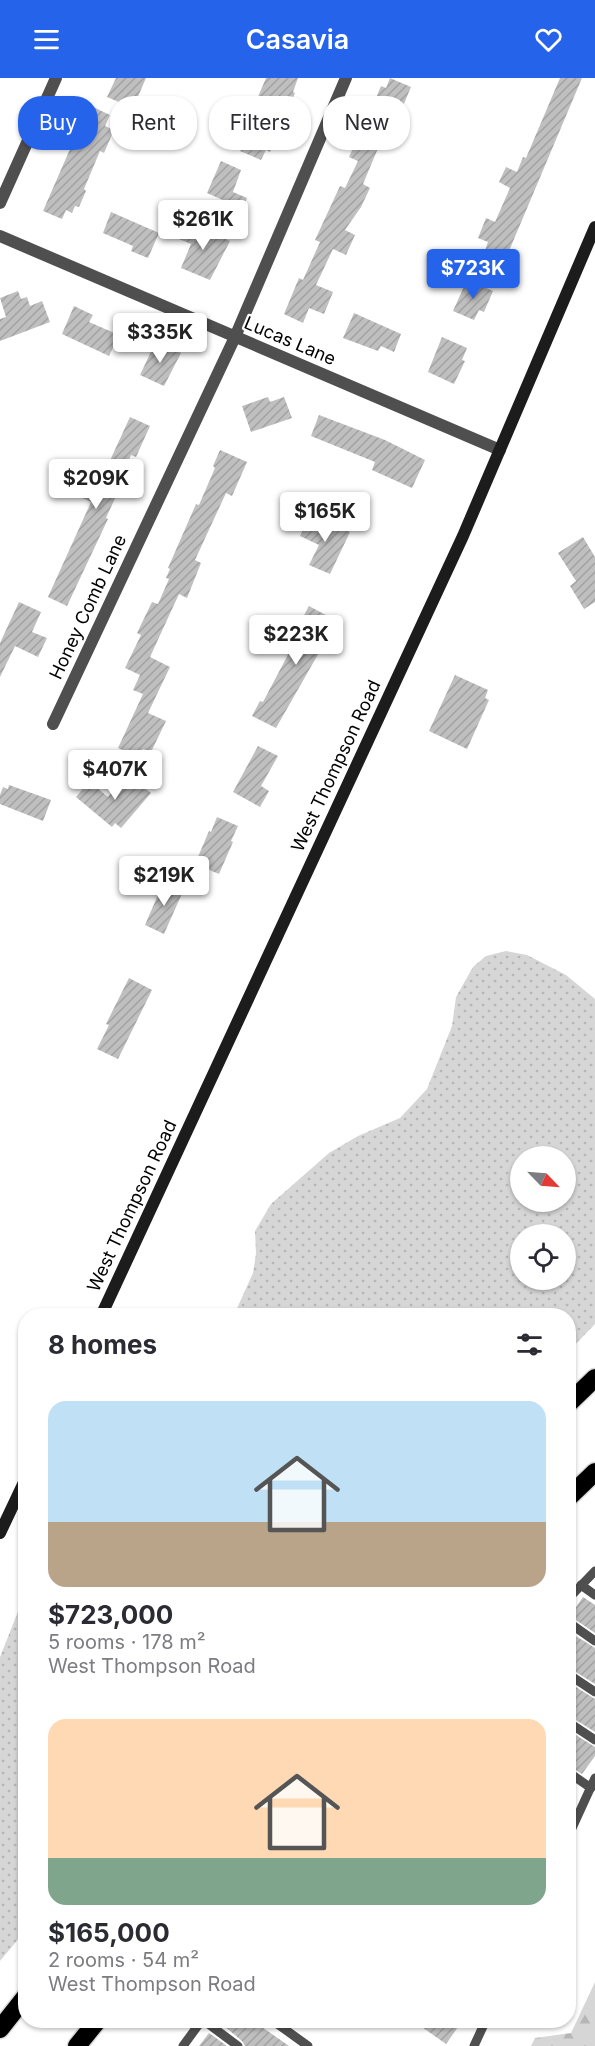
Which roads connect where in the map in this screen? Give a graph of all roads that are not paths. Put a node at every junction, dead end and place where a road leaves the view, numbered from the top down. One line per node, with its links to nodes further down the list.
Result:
1 (56, 78): 3 (street)
2 (346, 78): 6 (street, Honey Comb Lane)
3 (0, 203)
4 (595, 226): 7 (main road, West Thompson Road)
5 (0, 236): 6 (street, Lucas Lane)
6 (234, 337): 7 (street, Lucas Lane); 8 (street, Honey Comb Lane)
7 (500, 450): 9 (main road, West Thompson Road)
8 (53, 724)
9 (105, 1308)
10 (595, 1378): 11 (highway)
11 (576, 1396)
12 (595, 1472): 13 (highway)
13 (576, 1490)
14 (18, 1495): 15 (main road)
15 (0, 1533)
16 (595, 1571): 17 (lane)
17 (581, 1585): 18 (lane); 19 (lane)
18 (576, 1590)
19 (595, 1595)
20 (576, 1628): 21 (lane)
21 (595, 1641)
22 (576, 1679): 23 (lane)
23 (595, 1692)
24 (576, 1727): 25 (lane)
25 (595, 1740)
26 (576, 1778): 28 (lane)
27 (595, 1778): 28 (lane)
28 (591, 1788): 29 (lane)
29 (576, 1814)
30 (18, 2006): 36 (highway)
31 (92, 2028): 37 (highway)
32 (197, 2028): 38 (lane)
33 (214, 2028): 39 (lane)
34 (283, 2028): 40 (lane)
35 (482, 2028): 41 (lane)
36 (0, 2029)
37 (77, 2046)
38 (183, 2046)
39 (238, 2046)
40 (308, 2046)
41 (474, 2046)

